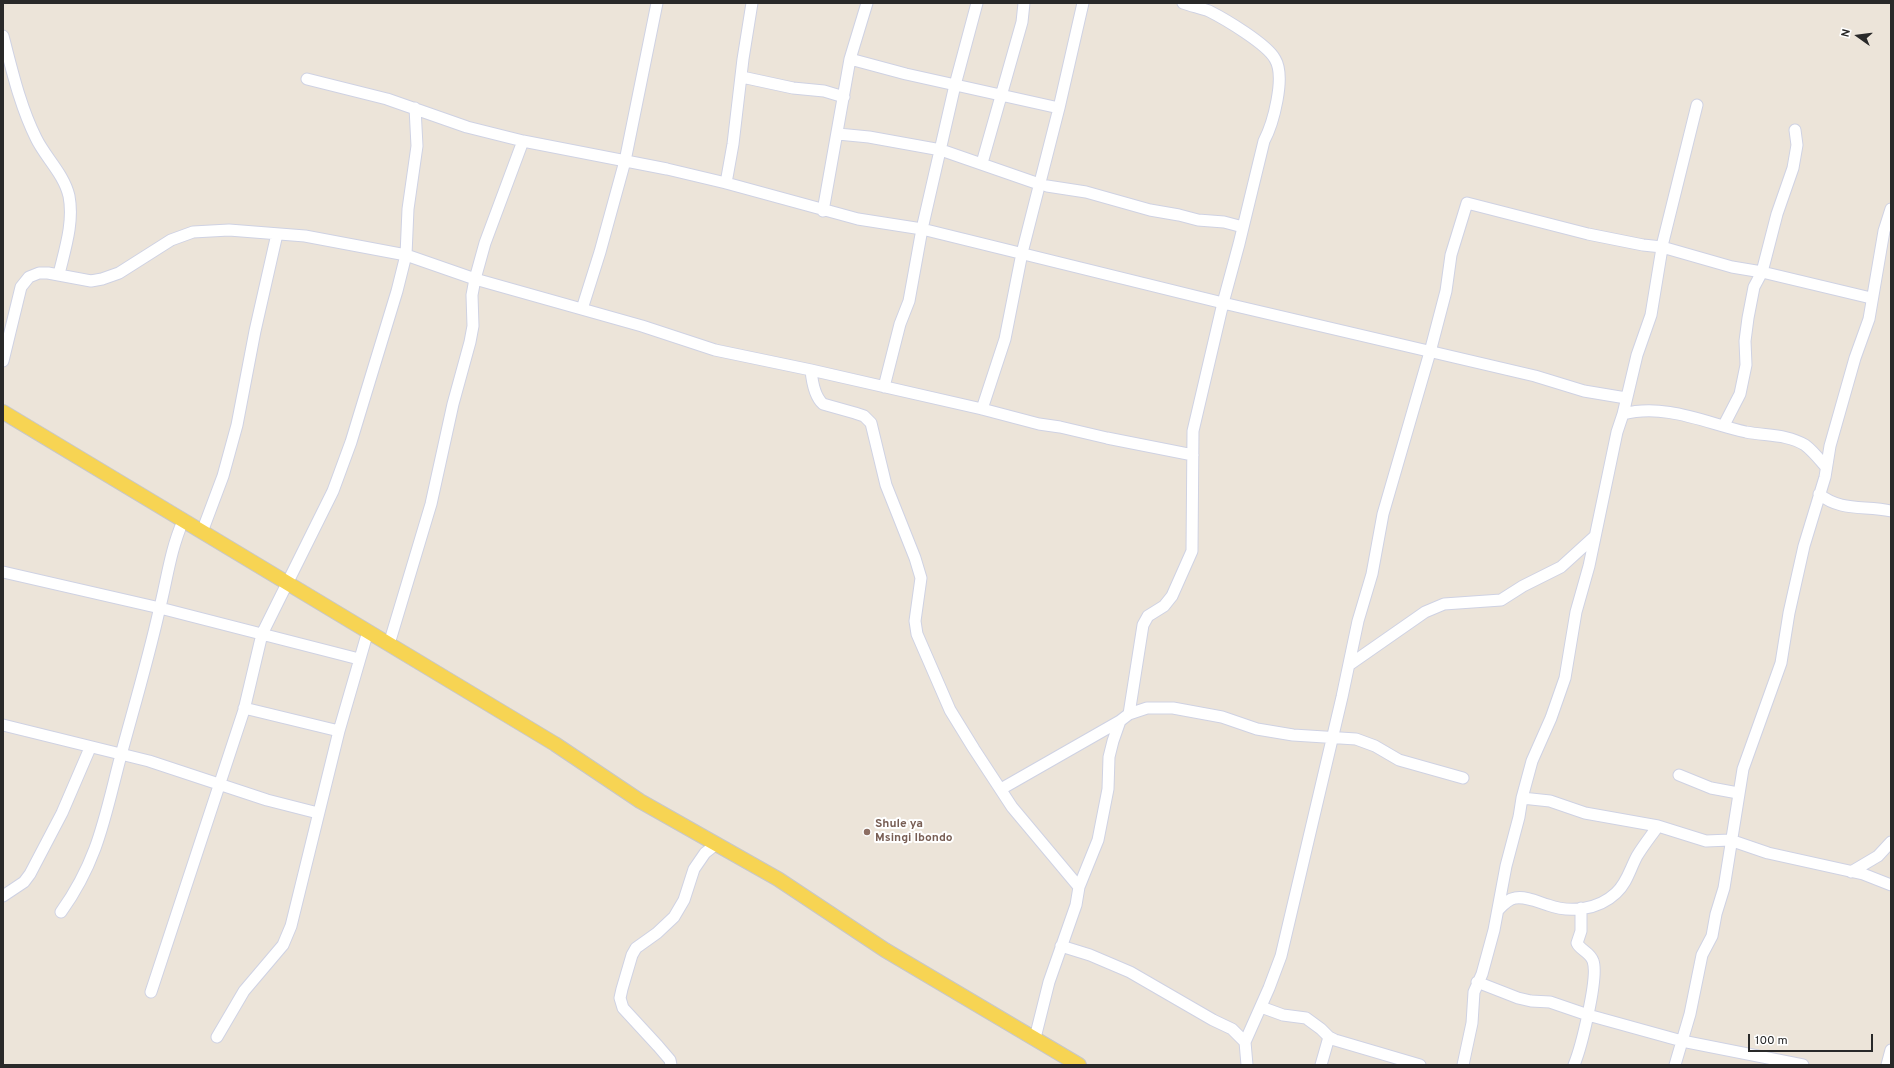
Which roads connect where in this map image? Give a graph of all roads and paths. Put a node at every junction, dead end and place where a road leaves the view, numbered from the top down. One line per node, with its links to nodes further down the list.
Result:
1 (657, 3): 22 (street)
2 (752, 3): 10 (street)
3 (867, 3): 9 (street)
4 (977, 3): 12 (street)
5 (1024, 3): 13 (street)
6 (1083, 3): 17 (street)
7 (1183, 3): 28 (street)
8 (3, 36): 35 (street)
9 (850, 59): 12 (street); 14 (street)
10 (742, 77): 14 (street); 24 (street)
11 (307, 79): 16 (street)
12 (955, 85): 13 (street); 21 (street)
13 (1000, 95): 17 (street); 23 (street)
14 (844, 97): 19 (street)
15 (1697, 105): 31 (street)
16 (415, 108): 20 (street); 33 (street)
17 (1059, 108): 25 (street)
18 (1795, 130): 34 (street)
19 (838, 134): 21 (street); 27 (street)
20 (523, 141): 22 (street); 36 (street)
21 (941, 150): 23 (street); 29 (street)
22 (625, 161): 24 (street); 39 (street)
23 (982, 163): 25 (street)
24 (726, 183): 27 (street)
25 (1043, 185): 28 (street); 32 (street)
26 (1891, 208): 37 (street)
27 (823, 211): 29 (street)
28 (1243, 227): 38 (street)
29 (922, 229): 32 (street); 43 (street)
30 (277, 234): 33 (street); 35 (street); 54 (street)
31 (1662, 247): 34 (street); 40 (street); 44 (street)
32 (1022, 253): 38 (street); 45 (street)
33 (406, 255): 36 (street); 57 (street)
34 (1762, 272): 37 (street); 48 (street)
35 (59, 274): 41 (street)
36 (475, 280): 39 (street); 61 (street)
37 (1871, 298): 50 (street)
38 (1223, 303): 40 (street); 49 (street)
39 (582, 309): 42 (street)
40 (1430, 352): 44 (street); 63 (street)
41 (3, 361)
42 (811, 370): 43 (street); 74 (street)
43 (884, 387): 45 (street)
44 (1626, 398): 47 (street)
45 (982, 409): 49 (street)
46 (3, 412): 53 (main road)
47 (1623, 414): 48 (street); 55 (street)
48 (1724, 425): 50 (street)
49 (1193, 455): 65 (street)
50 (1826, 467): 51 (street)
51 (1819, 494): 52 (street); 75 (street)
52 (1891, 511)
53 (183, 521): 54 (main road); 58 (street)
54 (202, 532): 57 (main road)
55 (1594, 537): 63 (street); 76 (street)
56 (3, 572): 58 (street)
57 (287, 583): 59 (main road); 60 (street)
58 (160, 608): 60 (street); 70 (street)
59 (368, 631): 61 (main road); 62 (street)
60 (262, 634): 62 (street); 64 (street)
61 (389, 644): 81 (main road)
62 (359, 659): 67 (street)
63 (1349, 665): 68 (street)
64 (244, 708): 67 (street); 73 (street)
65 (1125, 717): 68 (street); 74 (street); 84 (street)
66 (3, 725): 69 (street)
67 (339, 731): 77 (street)
68 (1331, 738): 72 (street); 92 (street)
69 (90, 748): 70 (street); 85 (street)
70 (121, 754): 73 (street); 88 (street)
71 (1679, 775): 75 (street)
72 (1463, 778)
73 (220, 786): 77 (street); 91 (street)
74 (1001, 789): 84 (street)
75 (1738, 793): 79 (street)
76 (1522, 798): 78 (street); 87 (street)
77 (318, 814): 94 (street)
78 (1658, 826): 79 (street); 86 (street)
79 (1730, 840): 82 (street); 97 (street)
80 (1891, 842): 82 (street)
81 (715, 846): 96 (main road); 100 (street)
82 (1851, 872): 83 (street)
83 (1891, 885)
84 (1079, 887): 89 (street)
85 (3, 896)
86 (1581, 908): 87 (street); 93 (street)
87 (1498, 910): 90 (street)
88 (61, 912)
89 (1061, 946): 96 (street); 98 (street)
90 (1477, 982): 93 (street); 105 (street)
91 (151, 992)
92 (1261, 1008): 95 (street); 98 (street)
93 (1588, 1015): 97 (street); 106 (street)
94 (217, 1037)
95 (1329, 1037): 103 (street); 104 (street)
96 (1035, 1038): 101 (main road)
97 (1682, 1041): 107 (street); 108 (street)
98 (1245, 1042): 102 (street)
99 (1891, 1050): 109 (street)
100 (671, 1065)
101 (1079, 1065)
102 (1247, 1065)
103 (1321, 1065)
104 (1420, 1065)
105 (1463, 1065)
106 (1574, 1065)
107 (1675, 1065)
108 (1803, 1065)
109 (1887, 1065)

